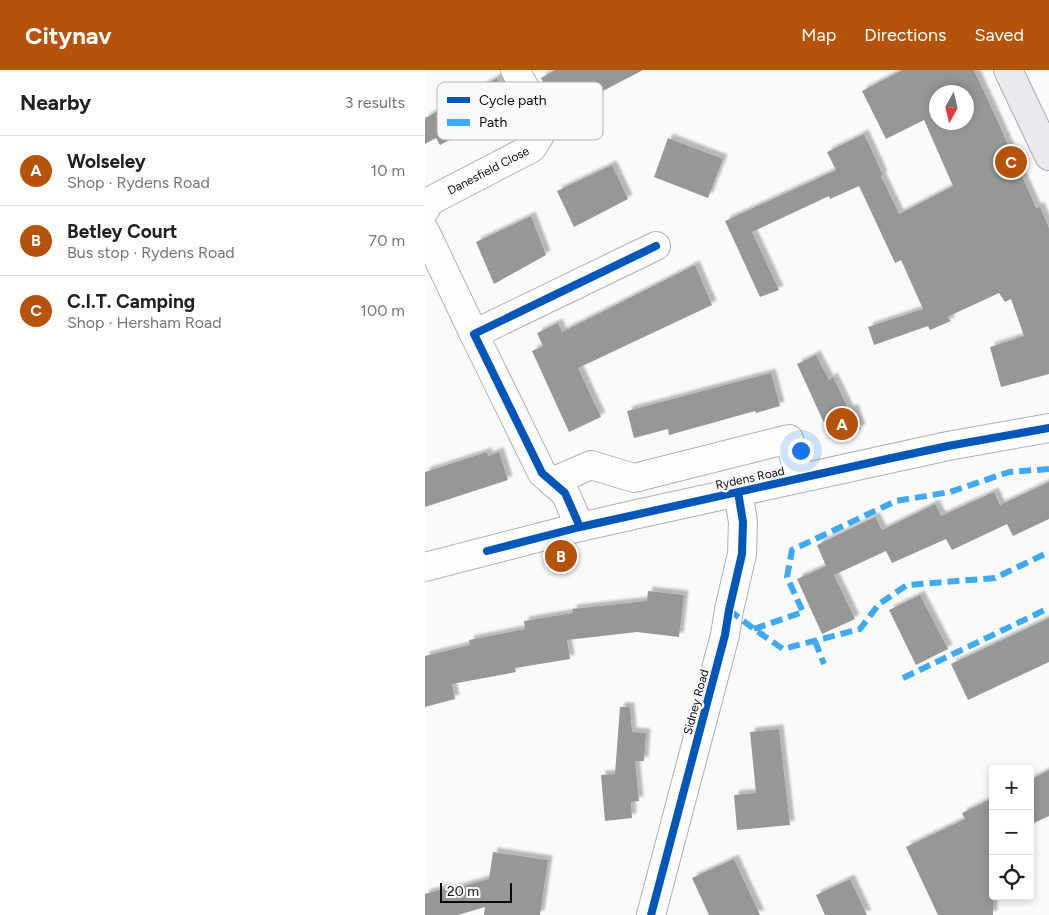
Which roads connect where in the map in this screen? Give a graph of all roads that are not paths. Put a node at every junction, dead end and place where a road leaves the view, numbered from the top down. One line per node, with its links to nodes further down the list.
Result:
1 (515, 70): 3 (street, Danesfield Close)
2 (1008, 70): 5 (main road)
3 (522, 82)
4 (537, 140): 6 (street, Danesfield Close)
5 (1049, 156)
6 (425, 210)
7 (425, 231): 9 (street)
8 (656, 246): 9 (street)
9 (474, 334): 14 (street)
10 (1049, 408): 12 (street, Rydens Road)
11 (1049, 428): 12 (street, Rydens Road)
12 (948, 446): 13 (street, Rydens Road)
13 (800, 478): 14 (street); 15 (street, Rydens Road)
14 (551, 482): 16 (street)
15 (738, 492): 16 (street, Rydens Road); 18 (street, Sidney Road)
16 (580, 527): 17 (street, Rydens Road)
17 (425, 567)
18 (651, 915)

